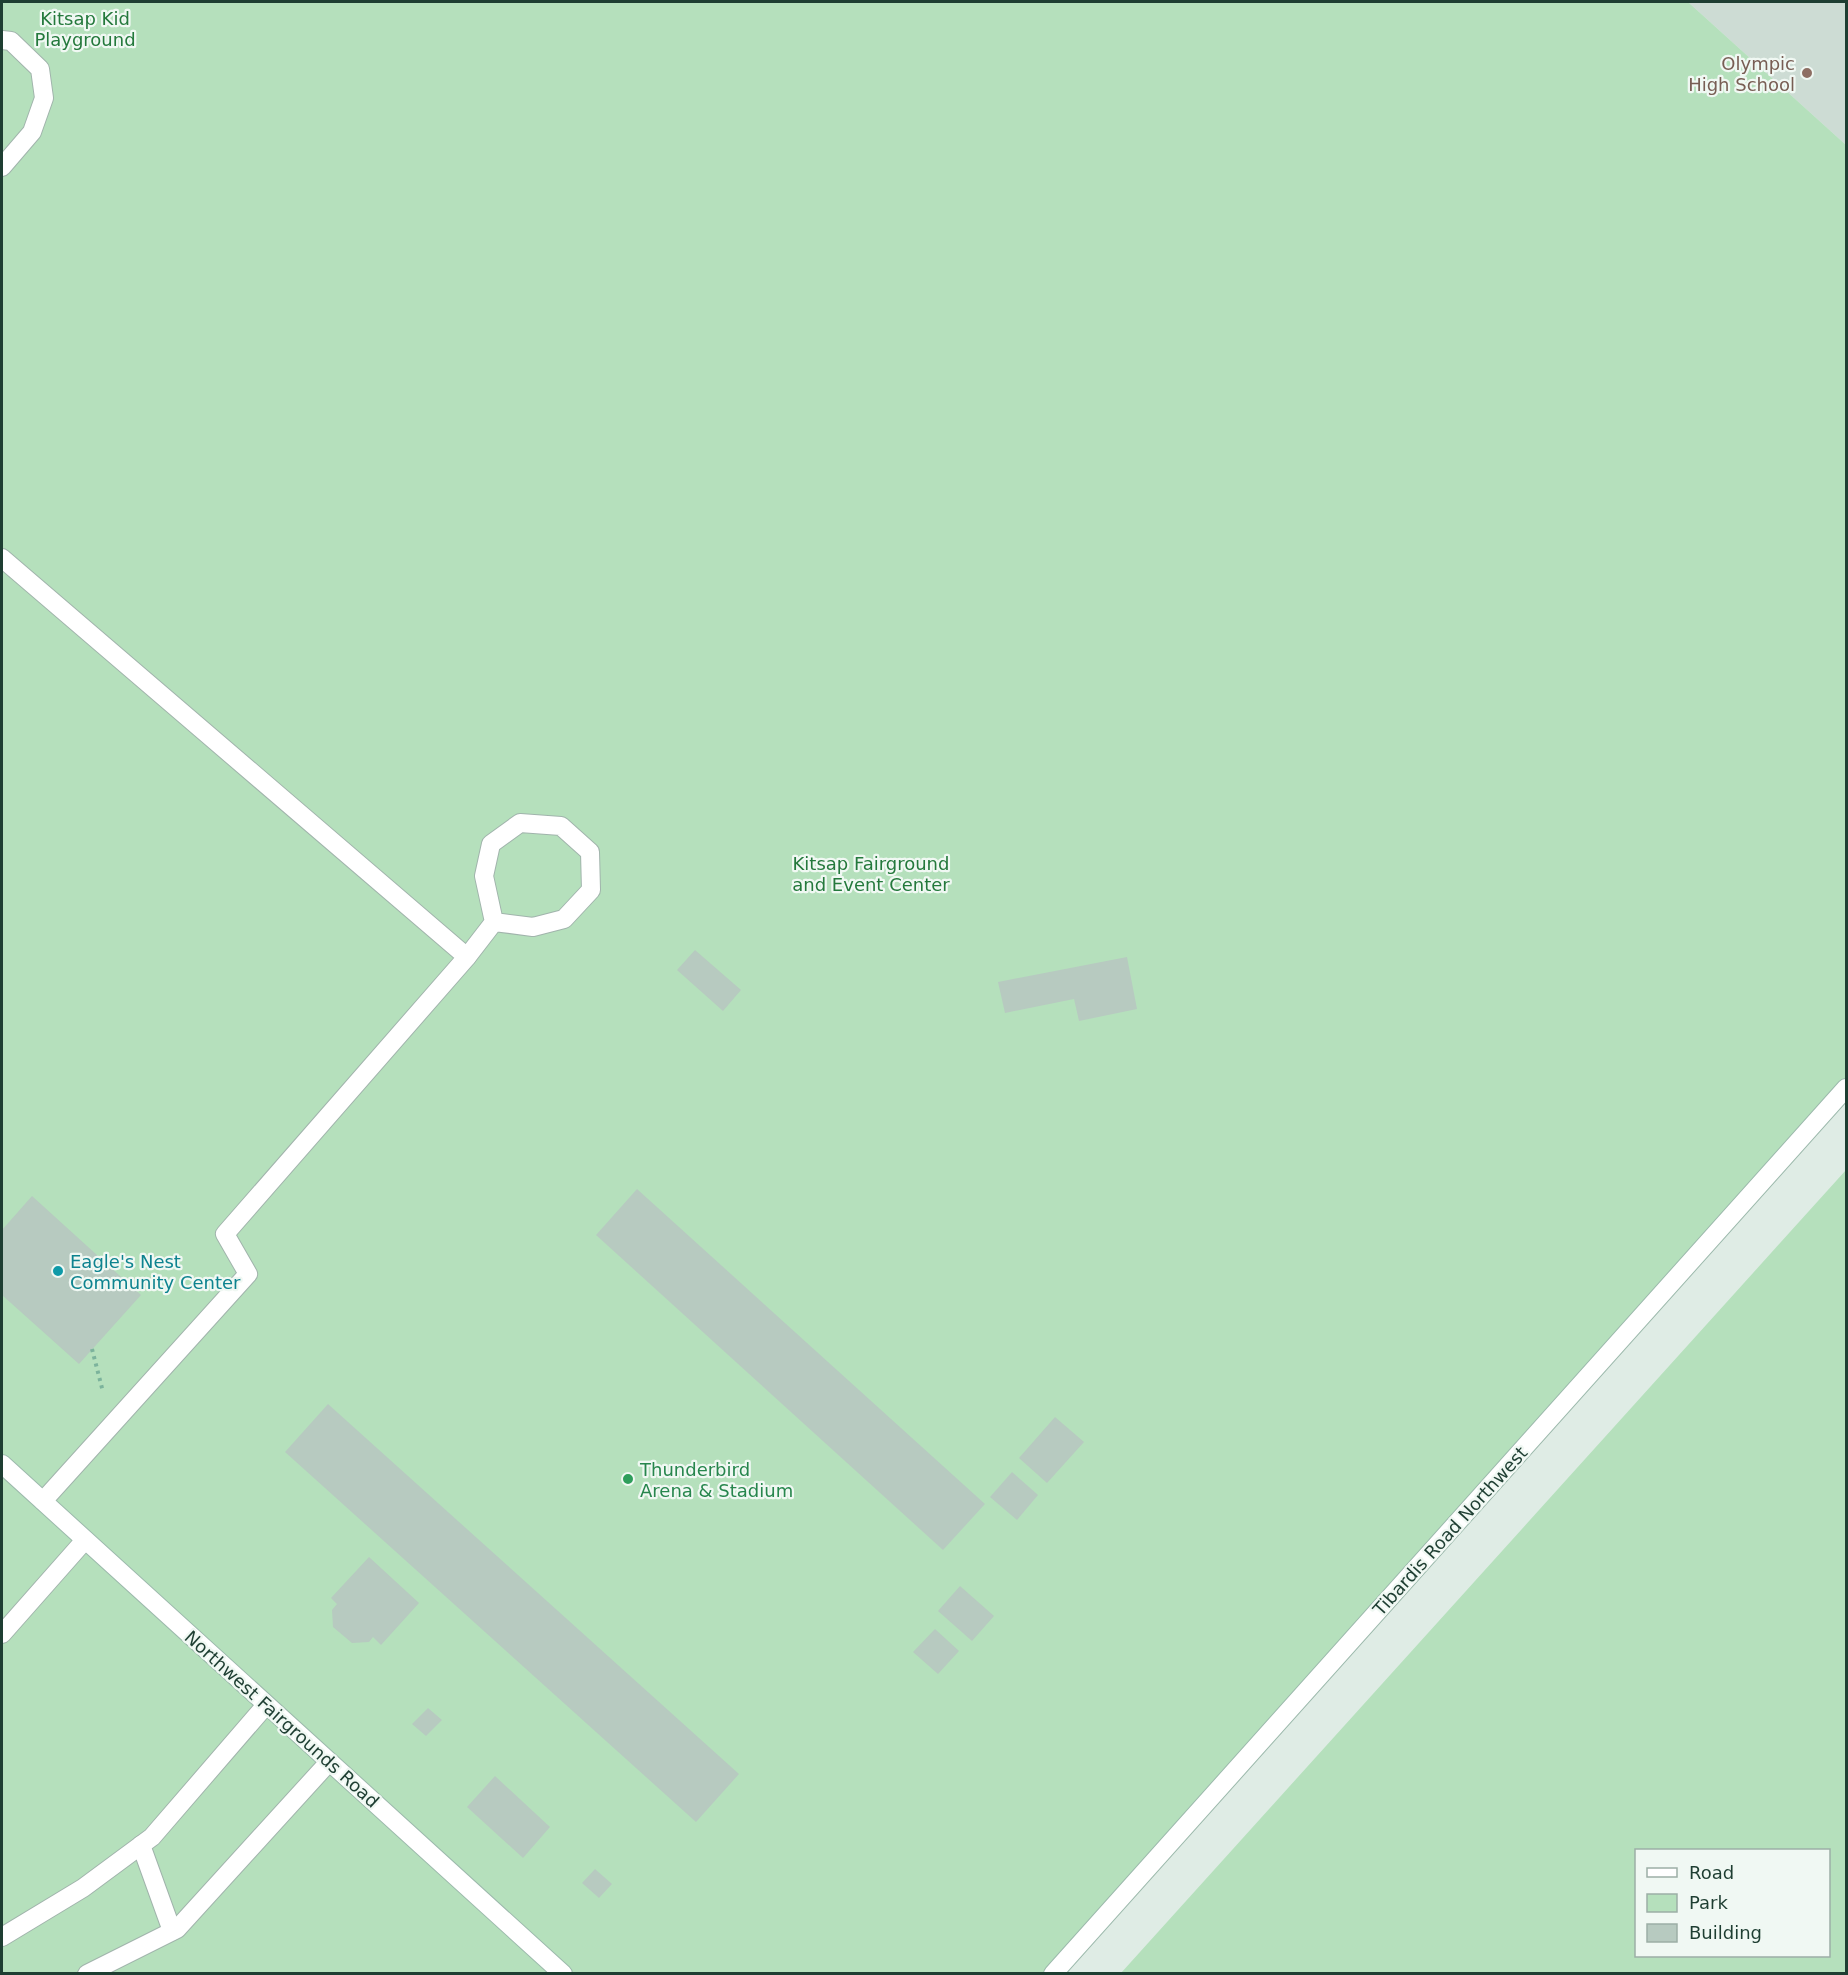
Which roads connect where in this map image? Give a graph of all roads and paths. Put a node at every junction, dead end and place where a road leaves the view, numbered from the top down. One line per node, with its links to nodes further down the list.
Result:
1 (2, 40): 2 (street)
2 (2, 167)
3 (2, 558): 5 (street)
4 (494, 922): 4 (street); 5 (street)
5 (467, 957): 8 (street)
6 (1846, 1088): 20 (street, Tibardis Road Northwest)
7 (92, 1349): 8 (path)
8 (111, 1425): 10 (street)
9 (2, 1464): 10 (street, Northwest Fairgrounds Road)
10 (43, 1501): 11 (street, Northwest Fairgrounds Road)
11 (85, 1540): 12 (street); 13 (street, Northwest Fairgrounds Road)
12 (2, 1634)
13 (266, 1705): 14 (street, Northwest Fairgrounds Road); 15 (street)
14 (329, 1762): 16 (street); 19 (street, Northwest Fairgrounds Road)
15 (141, 1845): 16 (street); 17 (street)
16 (172, 1932): 18 (street)
17 (2, 1937)
18 (87, 1974)
19 (563, 1974)
20 (1053, 1974)

